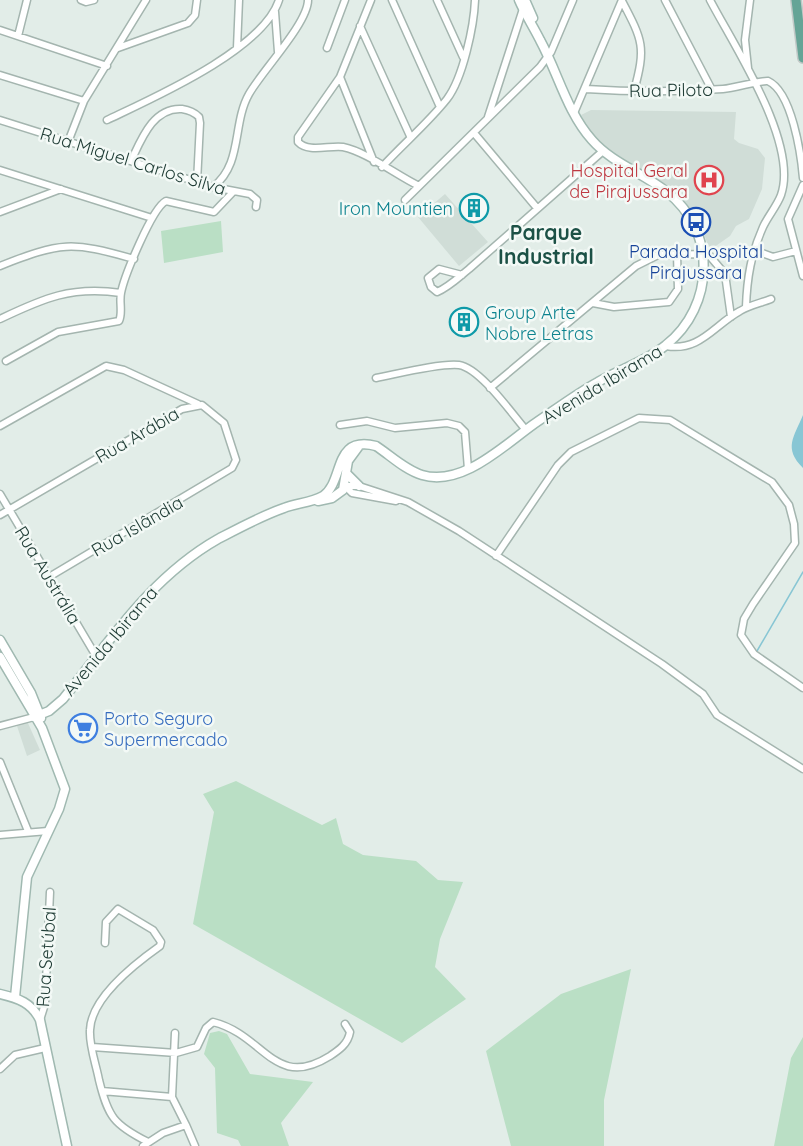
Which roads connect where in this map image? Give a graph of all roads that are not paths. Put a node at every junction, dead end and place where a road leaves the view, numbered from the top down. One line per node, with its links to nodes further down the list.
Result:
1 (27, 0): 24 (street)
2 (81, 0): 3 (street)
3 (94, 0)
4 (146, 0): 28 (street)
5 (197, 0): 28 (street)
6 (239, 0): 29 (street)
7 (279, 0): 21 (street)
8 (308, 0): 31 (street)
9 (345, 0): 30 (street)
10 (371, 0): 22 (street)
11 (392, 0): 44 (street)
12 (437, 0): 33 (street)
13 (475, 0): 33 (street)
14 (573, 0): 32 (street)
15 (622, 0): 40 (street); 42 (street)
16 (665, 0): 41 (street)
17 (710, 0): 27 (street)
18 (750, 0): 26 (street)
19 (796, 0): 25 (main road)
20 (522, 3): 32 (main road, Avenida Ibirama); 46 (street)
21 (275, 12): 29 (street); 31 (street)
22 (360, 26): 38 (street); 50 (street)
23 (0, 30): 24 (street)
24 (18, 36): 35 (street)
25 (801, 38): 34 (main road)
26 (745, 40): 27 (street); 36 (street)
27 (732, 42): 36 (street)
28 (117, 48): 35 (street)
29 (237, 48): 48 (street)
30 (327, 48)
31 (278, 53): 61 (street)
32 (548, 57): 45 (main road, Avenida Ibirama); 46 (street)
33 (463, 58): 44 (street)
34 (803, 58)
35 (106, 66): 43 (street)
36 (748, 71): 39 (street)
37 (0, 75): 43 (street)
38 (340, 77): 54 (street); 54 (street)
39 (755, 85): 41 (street, Rua Piloto); 57 (street); 69 (street)
40 (586, 89): 42 (street, Rua Piloto); 45 (street)
41 (712, 90): 42 (street, Rua Piloto)
42 (634, 91)
43 (84, 102): 51 (street)
44 (440, 107): 50 (street)
45 (574, 114): 52 (main road, Avenida Ibirama)
46 (488, 119): 49 (street)
47 (0, 120): 51 (street, Rua Miguel Carlos Silva)
48 (107, 120)
49 (474, 133): 60 (street); 66 (street)
50 (410, 136): 55 (street)
51 (68, 142): 53 (street, Rua Miguel Carlos Silva)
52 (603, 151): 66 (street); 71 (main road, Avenida Ibirama)
53 (131, 161): 58 (street, Rua Miguel Carlos Silva); 58 (street)
54 (374, 162): 55 (street)
55 (382, 167): 60 (street)
56 (0, 170): 62 (street)
57 (803, 178)
58 (197, 182): 61 (street, Rua Miguel Carlos Silva)
59 (803, 185): 70 (street)
60 (419, 186): 64 (street)
61 (213, 187): 63 (street, Rua Miguel Carlos Silva)
62 (61, 189): 67 (street); 68 (street)
63 (233, 192): 65 (street, Rua Miguel Carlos Silva); 68 (street)
64 (405, 200)
65 (256, 207)
66 (537, 208): 75 (street)
67 (0, 212)
68 (152, 218): 73 (street)
69 (754, 250): 70 (street); 80 (street)
70 (796, 251): 76 (street)
71 (704, 252): 72 (street); 81 (street); 83 (main road, Avenida Ibirama)
72 (677, 254): 79 (street); 79 (street)
73 (134, 259): 74 (street); 77 (street)
74 (0, 266)
75 (462, 275): 75 (street)
76 (803, 276)
77 (121, 293): 82 (street); 84 (street)
78 (771, 299): 80 (street)
79 (593, 303): 86 (street)
80 (746, 308): 81 (street)
81 (731, 317): 83 (street)
82 (0, 319)
83 (666, 346): 90 (main road, Avenida Ibirama)
84 (6, 361)
85 (376, 378): 86 (street)
86 (490, 388): 90 (street)
87 (202, 405): 89 (street); 95 (street, Rua Arábia); 102 (street, Rua Arábia)
88 (340, 424): 92 (street)
89 (0, 426)
90 (526, 430): 92 (main road, Avenida Ibirama)
91 (359, 446): 92 (main road, Avenida Ibirama); 93 (main road); 94 (main road)
92 (468, 469)
93 (347, 472): 96 (main road); 97 (main road)
94 (335, 473): 96 (main road); 98 (main road)
95 (225, 474): 105 (street, Rua Islândia)
96 (345, 486): 97 (street); 98 (main road, Avenida Ibirama); 100 (main road, Avenida Ibirama); 101 (street)
97 (359, 486): 101 (street)
98 (327, 492): 100 (main road, Avenida Ibirama)
99 (0, 494): 102 (street, Rua Austrália)
100 (312, 501): 107 (main road, Avenida Ibirama)
101 (408, 502): 104 (street)
102 (9, 509): 103 (street, Rua Arábia); 105 (street, Rua Austrália)
103 (0, 515)
104 (496, 556): 109 (street); 113 (street)
105 (49, 577): 107 (street, Rua Austrália)
106 (0, 639): 110 (main road)
107 (96, 656): 110 (main road, Avenida Ibirama)
108 (0, 657): 110 (main road)
109 (803, 688)
110 (37, 716): 111 (street); 115 (main road)
111 (0, 726)
112 (0, 762): 114 (street)
113 (803, 769)
114 (28, 831): 115 (street); 116 (street)
115 (48, 831): 120 (main road)
116 (0, 836)
117 (50, 892): 121 (street, Rua Setúbal)
118 (105, 942): 124 (street)
119 (0, 993): 120 (main road)
120 (15, 997): 121 (main road)
121 (40, 1020): 125 (main road)
122 (345, 1024): 126 (street)
123 (175, 1033): 126 (street)
124 (92, 1047): 126 (street); 128 (street)
125 (45, 1048): 127 (street); 132 (main road)
126 (176, 1053): 129 (street)
127 (0, 1069)
128 (102, 1091): 129 (street); 131 (street)
129 (172, 1097): 130 (street)
130 (186, 1125): 131 (street); 133 (street)
131 (145, 1144)
132 (67, 1146)
133 (195, 1146)

